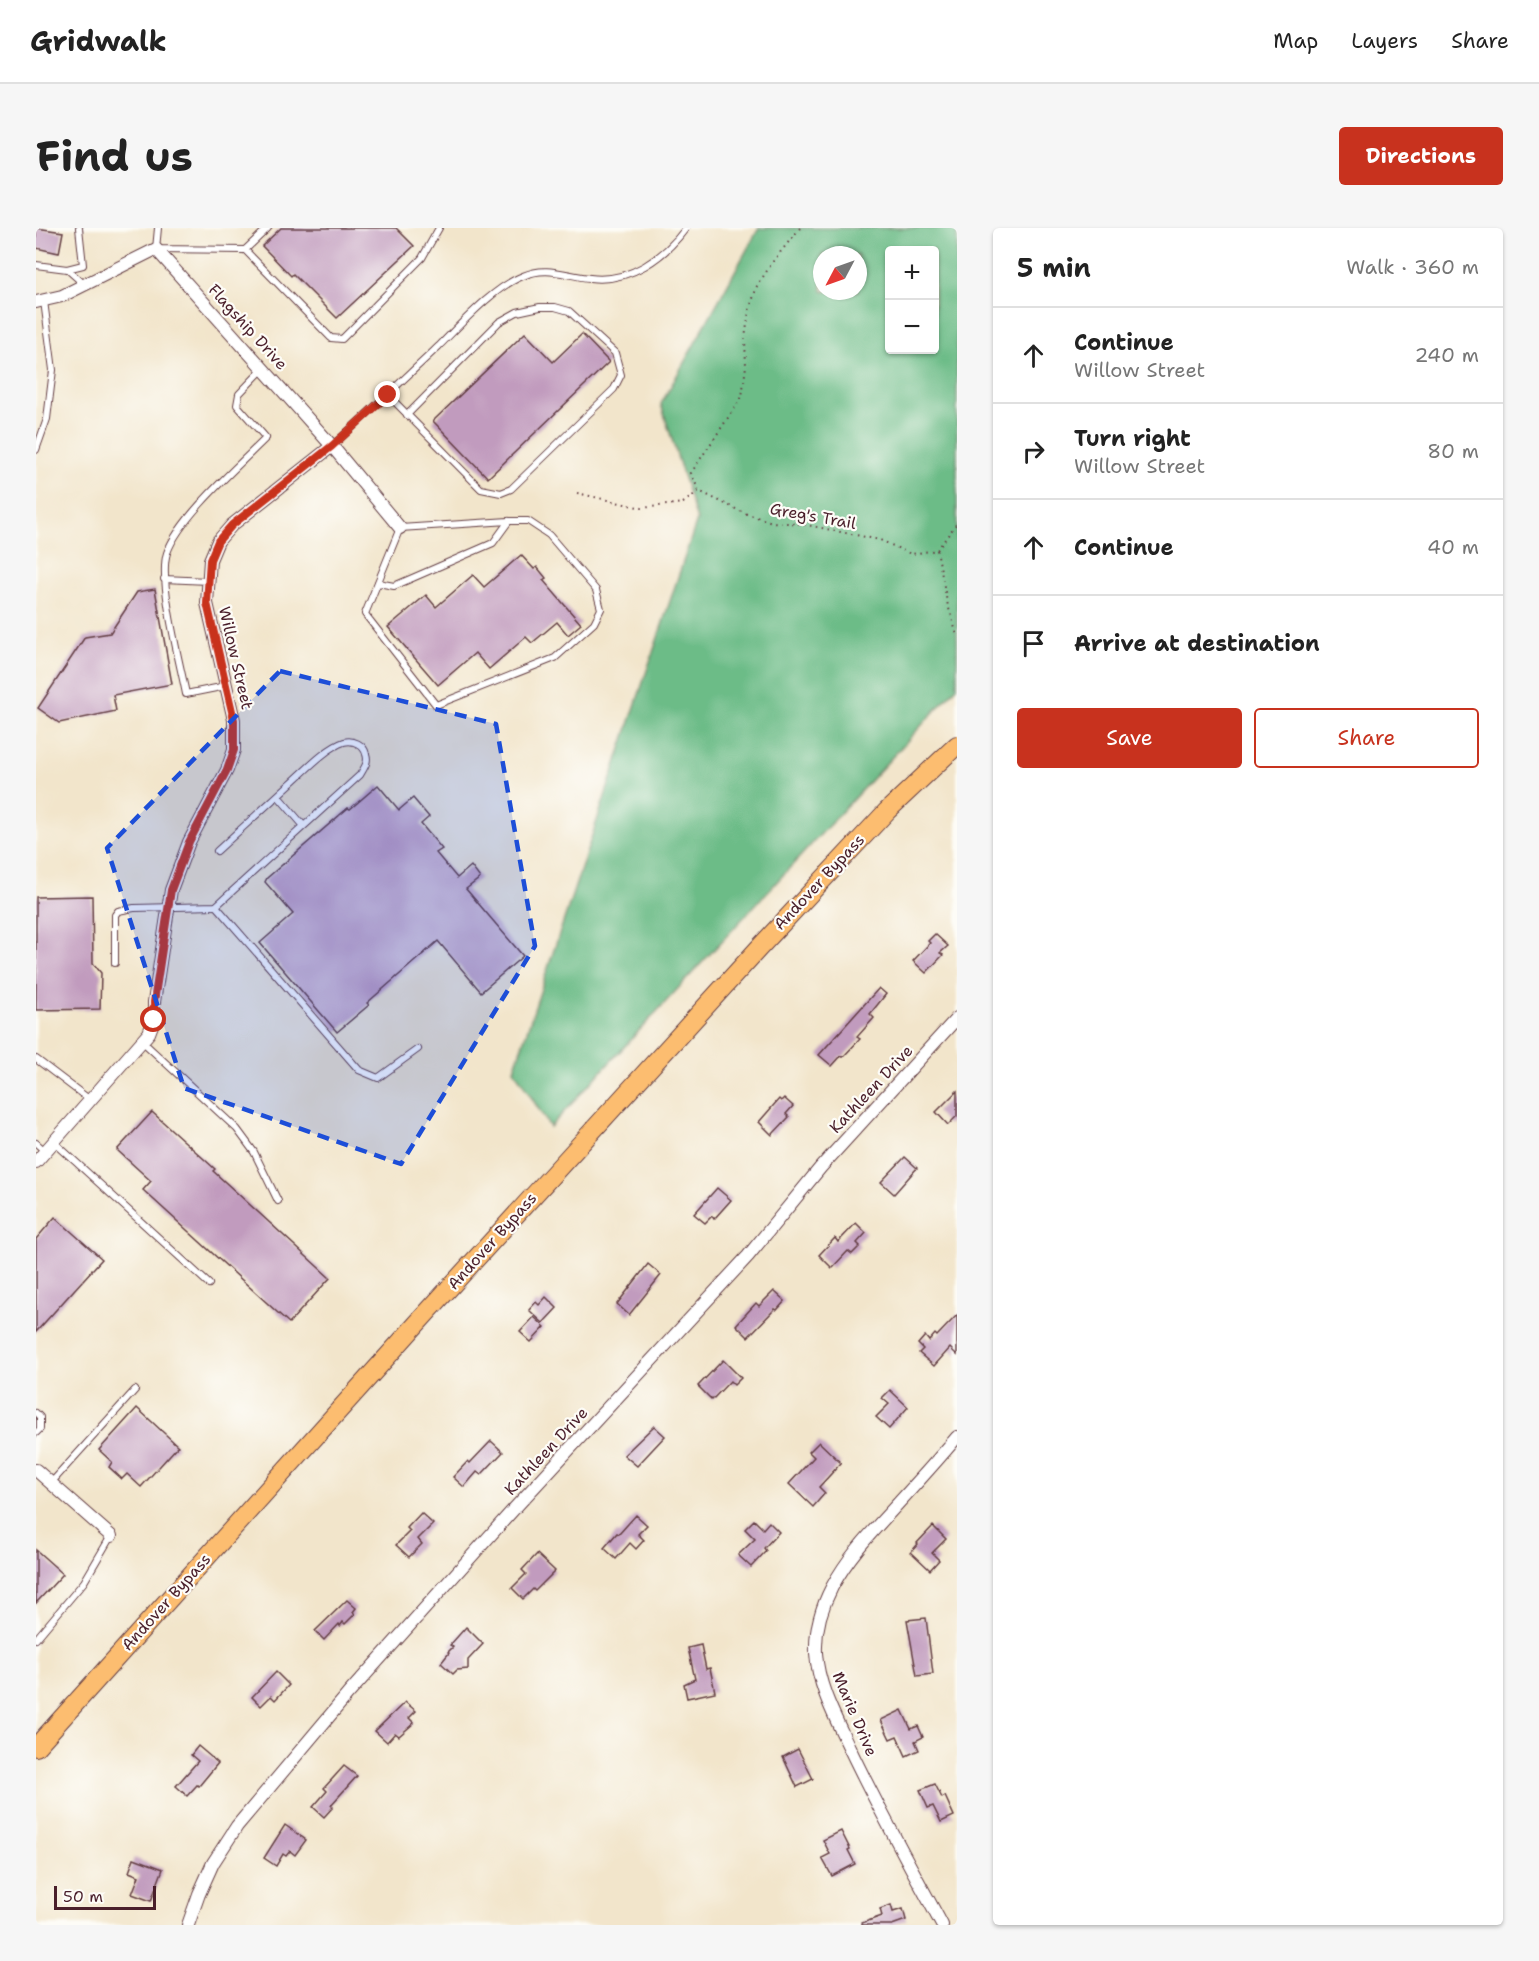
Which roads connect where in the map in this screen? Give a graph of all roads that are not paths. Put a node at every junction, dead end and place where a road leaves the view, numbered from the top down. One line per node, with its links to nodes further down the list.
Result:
1 (79, 228): 9 (lane)
2 (158, 228): 6 (lane)
3 (268, 228): 7 (lane)
4 (439, 228): 7 (lane)
5 (686, 228): 13 (lane)
6 (156, 249): 7 (lane); 10 (street); 12 (street, Flagship Drive)
7 (245, 250)
8 (36, 265): 9 (lane)
9 (67, 269): 10 (lane)
10 (85, 285): 11 (street)
11 (40, 301): 16 (lane)
12 (264, 369): 15 (street, Flagship Drive); 19 (lane)
13 (388, 395): 14 (lane); 15 (lane)
14 (408, 415): 14 (lane)
15 (332, 446): 18 (street, Flagship Drive); 20 (street, Willow Street)
16 (36, 450)
17 (509, 521): 18 (lane); 21 (lane); 21 (lane)
18 (400, 528): 21 (lane)
19 (164, 579): 20 (lane); 22 (lane)
20 (208, 580): 22 (street, Willow Street)
21 (378, 582)
22 (226, 686): 28 (street, Willow Street)
23 (957, 745): 47 (main road, Andover Bypass)
24 (278, 796): 25 (lane); 25 (lane); 26 (lane)
25 (303, 825): 27 (lane)
26 (217, 851)
27 (216, 906): 28 (lane); 32 (lane)
28 (167, 907): 29 (lane); 31 (street, Willow Street)
29 (115, 963)
30 (957, 1018): 48 (street, Kathleen Drive)
31 (143, 1042): 34 (street, Willow Street); 37 (lane)
32 (418, 1050)
33 (36, 1059): 34 (lane)
34 (91, 1100): 35 (street, Willow Street)
35 (45, 1146): 36 (street, Willow Street); 38 (lane)
36 (36, 1162)
37 (278, 1201)
38 (209, 1284)
39 (135, 1390): 44 (lane)
40 (36, 1413): 41 (lane)
41 (36, 1433)
42 (957, 1437): 49 (street, Marie Drive)
43 (36, 1470): 44 (street)
44 (51, 1483): 45 (street)
45 (111, 1536): 46 (lane)
46 (36, 1639)
47 (36, 1747)
48 (188, 1925)
49 (942, 1925)

